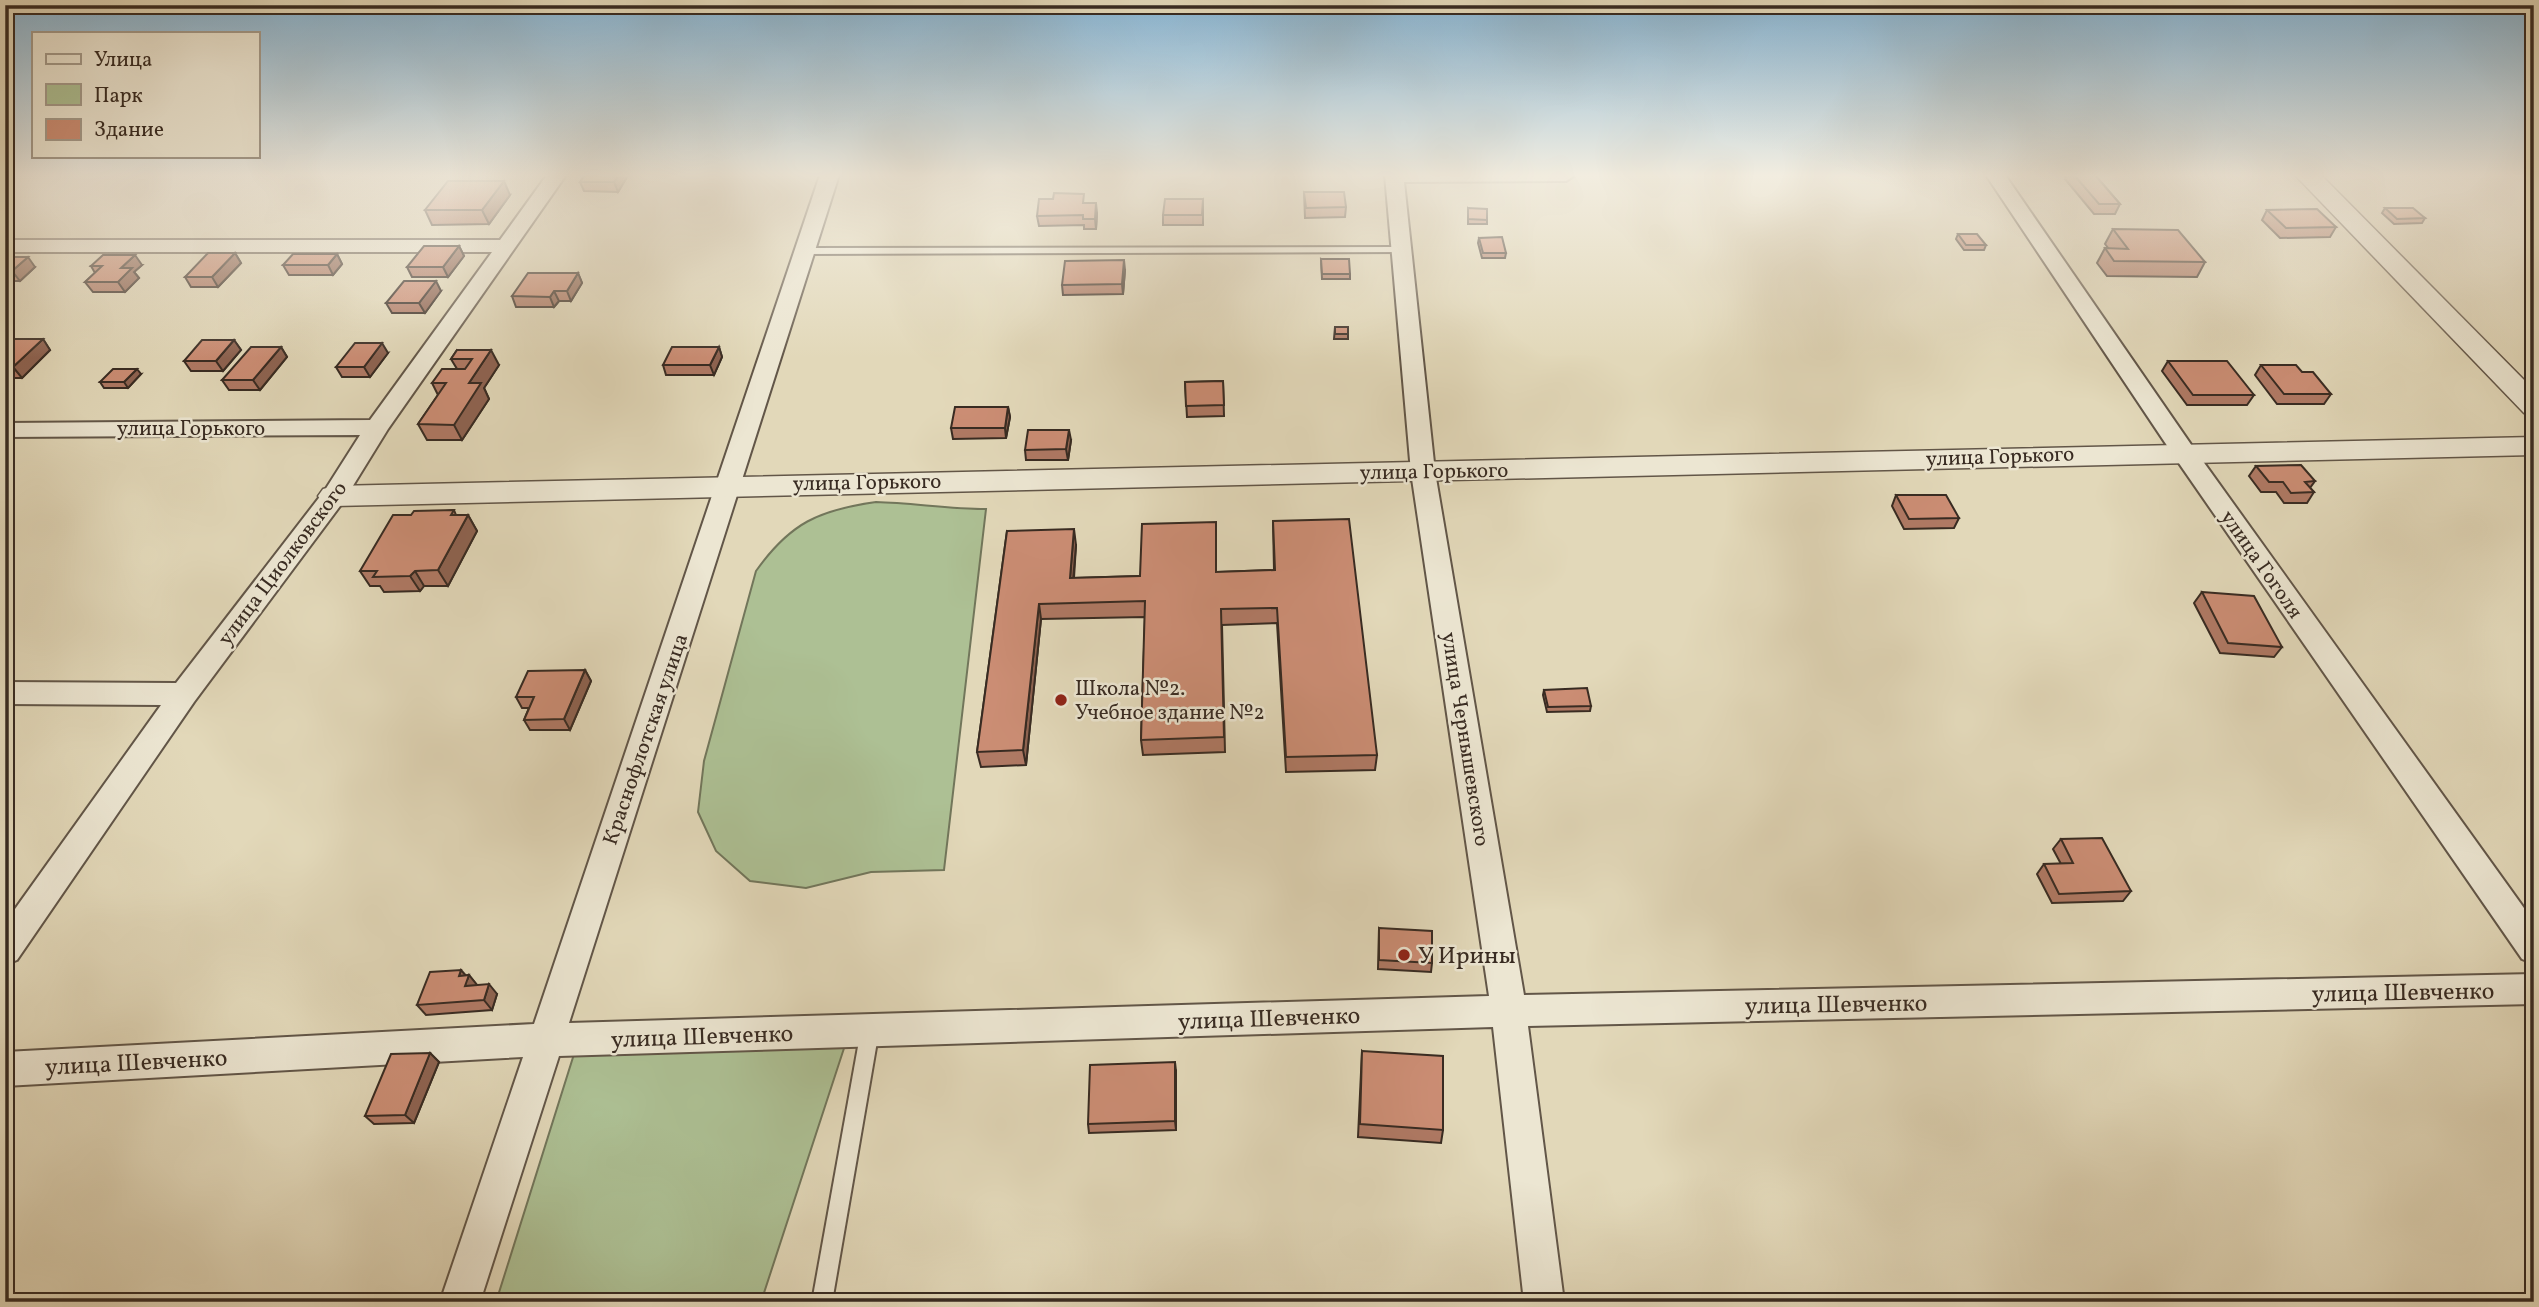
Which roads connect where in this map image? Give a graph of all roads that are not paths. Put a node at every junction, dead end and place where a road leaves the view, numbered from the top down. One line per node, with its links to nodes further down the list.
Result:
1 (513, 236): 7 (street, улица Циолковского)
2 (810, 236): 9 (street, Краснофлотская улица)
3 (1398, 236): 8 (street, улица Чернышевского)
4 (2037, 236): 14 (street, улица Гоголя)
5 (2367, 236): 10 (street)
6 (5, 246): 7 (street)
7 (506, 246): 11 (street, улица Циолковского)
8 (1399, 250): 9 (lane); 15 (street, улица Чернышевского)
9 (805, 251): 16 (street, Краснофлотская улица)
10 (2534, 407)
11 (377, 427): 12 (street, улица Горького); 17 (street, улица Циолковского)
12 (5, 430)
13 (2534, 446): 14 (street, улица Горького)
14 (2183, 451): 15 (street, улица Горького); 20 (street, улица Гоголя)
15 (1423, 472): 16 (street, улица Горького); 23 (street, улица Чернышевского)
16 (730, 485): 17 (street, улица Горького); 25 (street, Краснофлотская улица)
17 (334, 496): 19 (street, улица Циолковского)
18 (5, 693): 19 (street)
19 (184, 694): 21 (street, улица Циолковского)
20 (2534, 949)
21 (5, 950)
22 (2534, 989): 23 (street, улица Шевченко)
23 (1509, 1011): 24 (street, улица Шевченко); 29 (street, улица Чернышевского)
24 (870, 1030): 25 (street, улица Шевченко); 28 (lane)
25 (544, 1040): 26 (street, улица Шевченко); 27 (street, Краснофлотская улица)
26 (5, 1069)
27 (460, 1302)
28 (822, 1302)
29 (1544, 1302)

